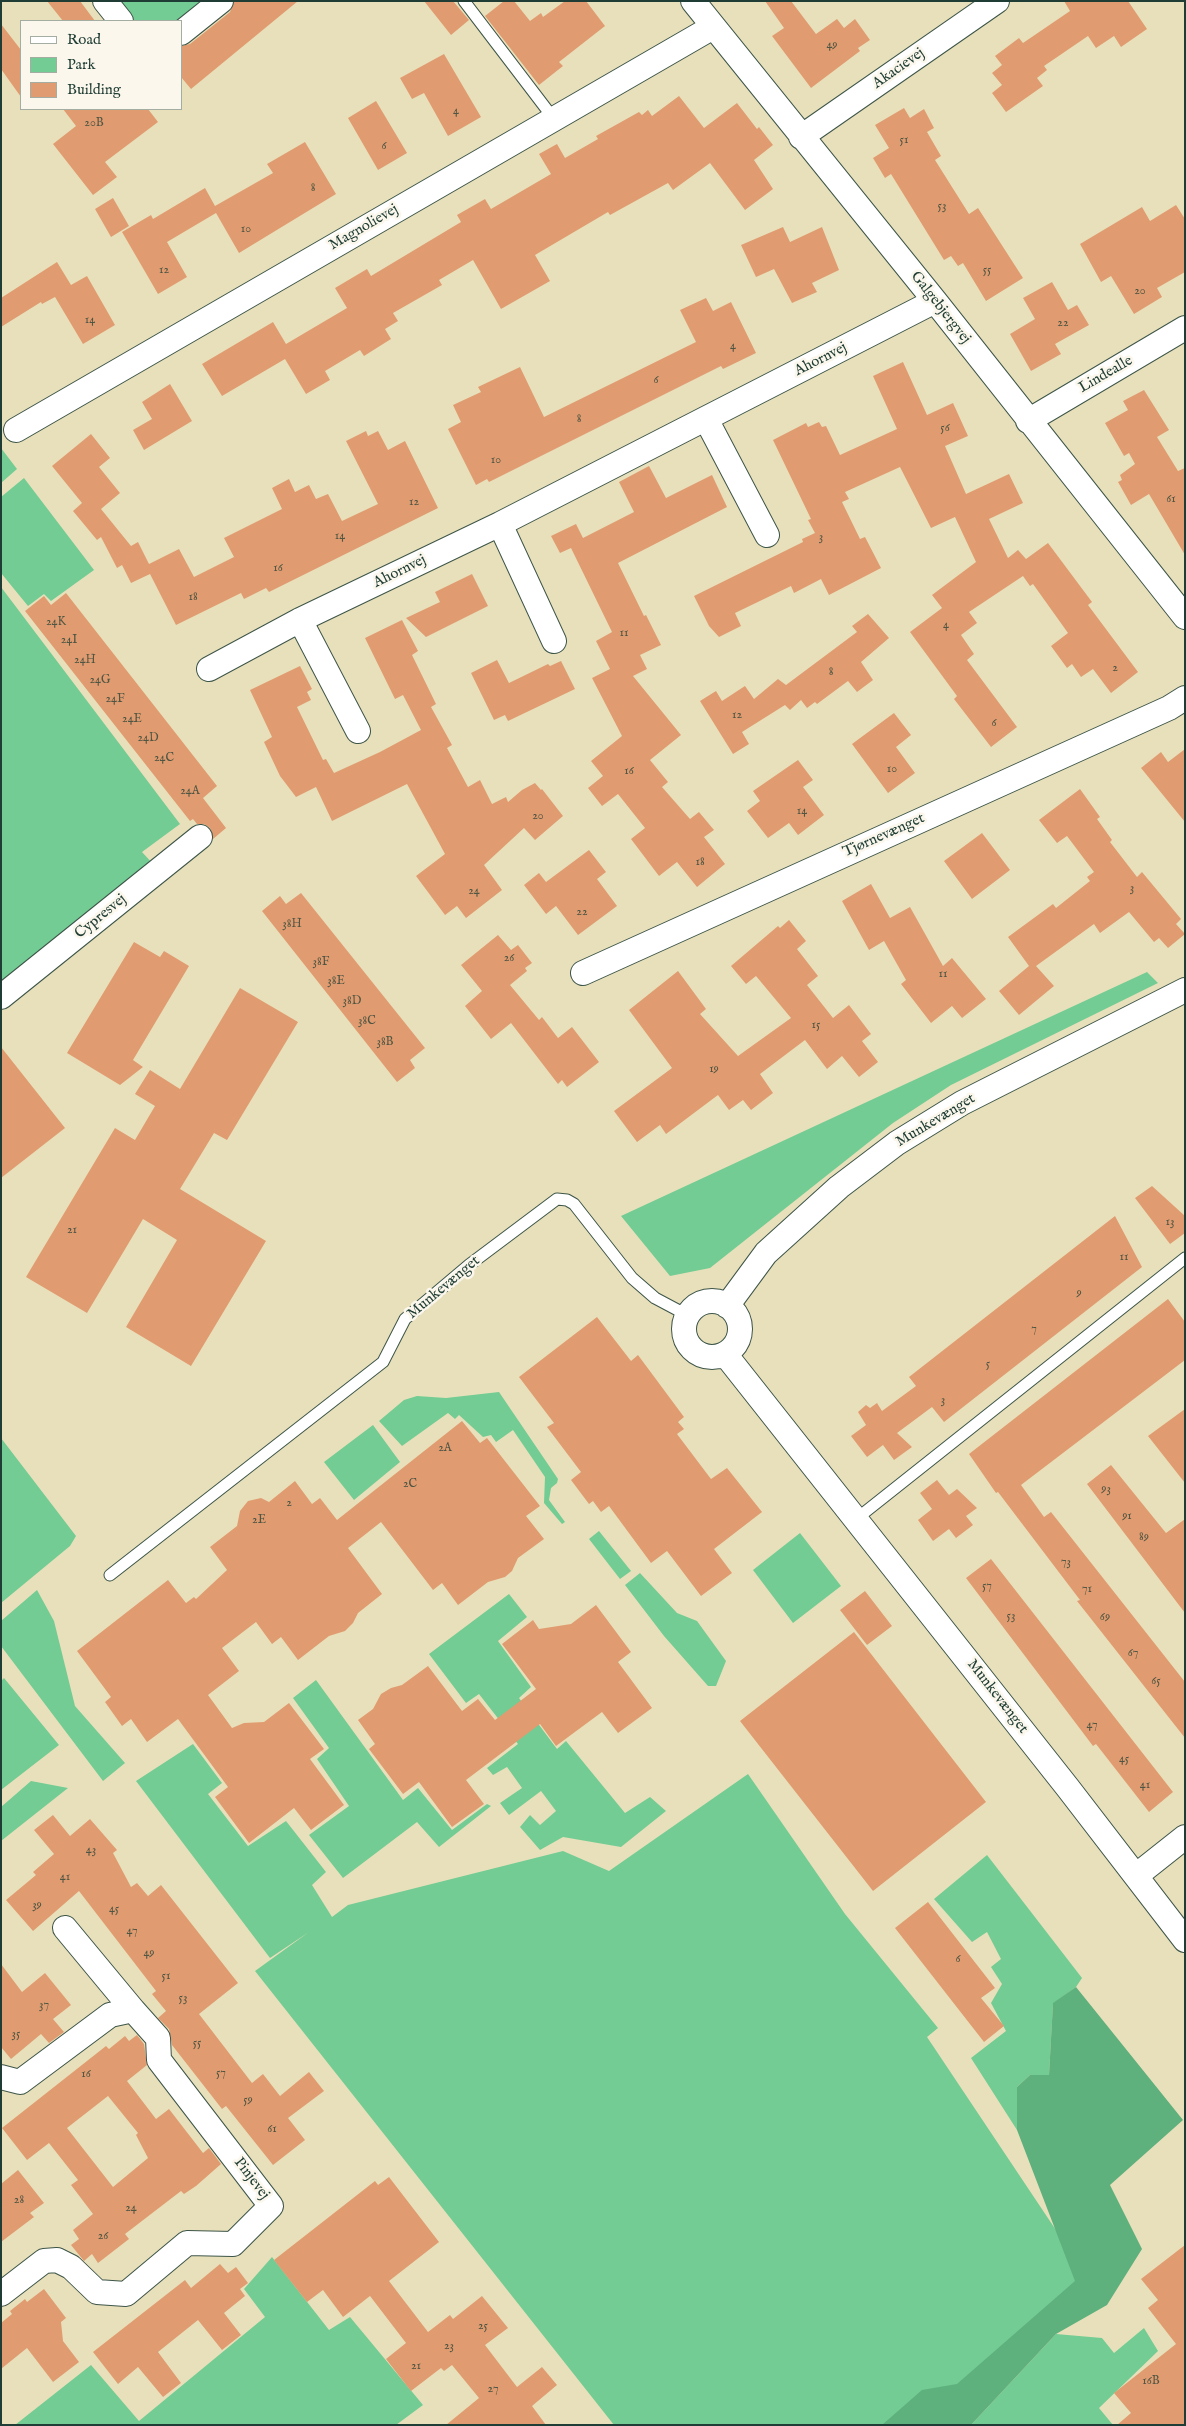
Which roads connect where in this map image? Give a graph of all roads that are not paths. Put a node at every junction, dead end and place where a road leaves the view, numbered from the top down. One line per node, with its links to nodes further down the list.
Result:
1 (105, 1): 6 (street)
2 (221, 1): 8 (street)
3 (464, 1): 9 (lane)
4 (693, 1): 7 (street, Galgebjergvej)
5 (997, 1): 10 (street, Akacievej)
6 (120, 20)
7 (714, 27): 9 (street, Magnolievej); 10 (street, Galgebjergvej)
8 (182, 32)
9 (554, 119): 15 (street, Magnolievej)
10 (801, 137): 11 (street, Galgebjergvej)
11 (935, 301): 13 (street, Ahornvej); 14 (street, Galgebjergvej)
12 (1185, 328): 14 (street, Lindealle)
13 (706, 418): 16 (street, Ahornvej); 17 (street)
14 (1028, 421): 18 (street, Galgebjergvej)
15 (16, 430)
16 (500, 524): 19 (street, Ahornvej); 20 (street)
17 (767, 535)
18 (1185, 617)
19 (300, 620): 21 (street, Ahornvej); 23 (street)
20 (554, 641)
21 (209, 669)
22 (1185, 698): 25 (street, Tjørnevænget)
23 (358, 731)
24 (200, 837): 27 (street, Cypresvej)
25 (583, 973)
26 (1185, 990): 29 (street, Munkevænget)
27 (1, 997)
28 (1185, 1258): 32 (lane)
29 (728, 1306): 30 (street); 31 (street)
30 (687, 1315): 31 (street); 33 (lane, Munkevænget)
31 (725, 1354): 32 (street, Munkevænget)
32 (856, 1520): 35 (street, Munkevænget)
33 (110, 1574)
34 (1185, 1837): 35 (street)
35 (1137, 1875): 37 (street, Munkevænget)
36 (65, 1928): 38 (street, Pinjevej)
37 (1185, 1940)
38 (133, 2010): 39 (street); 40 (street, Pinjevej)
39 (1, 2077)
40 (1, 2294)

